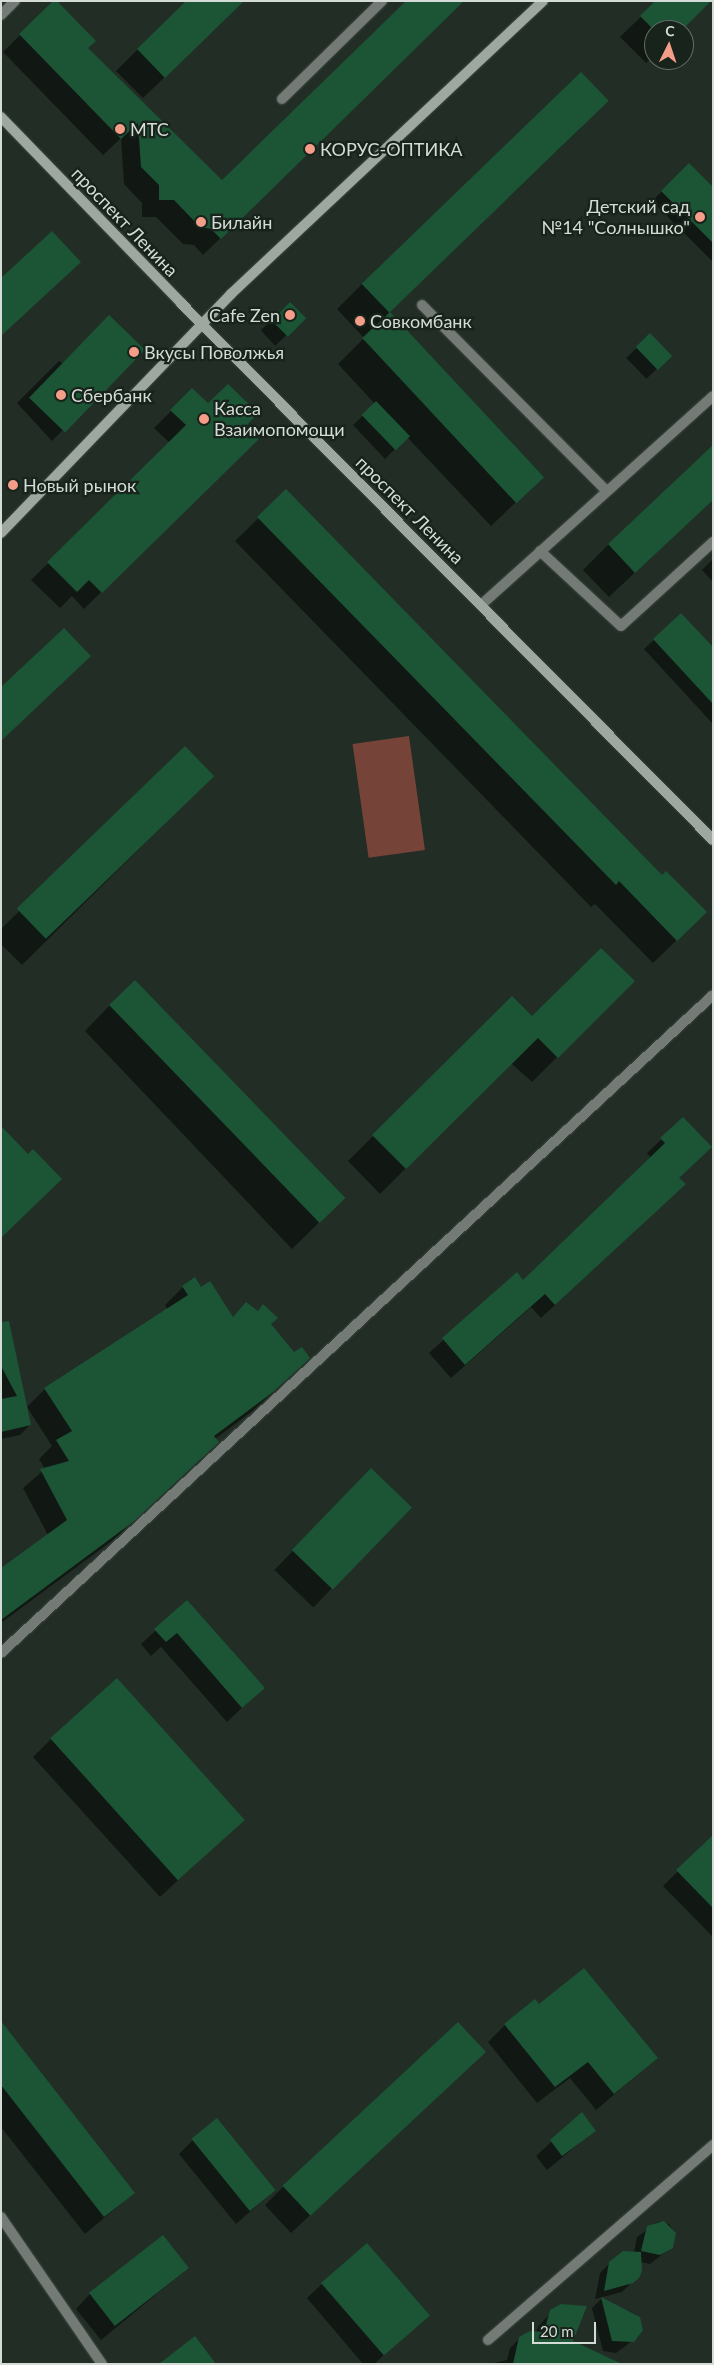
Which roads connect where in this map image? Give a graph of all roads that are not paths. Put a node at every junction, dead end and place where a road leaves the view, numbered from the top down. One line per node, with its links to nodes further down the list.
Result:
1 (16, 1): 4 (street)
2 (382, 1): 5 (street)
3 (543, 1): 8 (street)
4 (1, 15)
5 (282, 99)
6 (1, 116): 8 (street, проспект Ленина)
7 (422, 305): 10 (street)
8 (203, 324): 11 (street); 14 (street, проспект Ленина)
9 (713, 396): 10 (street)
10 (607, 491): 13 (street)
11 (1, 533)
12 (713, 542): 13 (street)
13 (540, 551): 14 (street)
14 (481, 605): 15 (street, проспект Ленина)
15 (713, 840)
16 (713, 995): 17 (street)
17 (1, 1653)
18 (713, 2145): 20 (street)
19 (1, 2217): 21 (street)
20 (488, 2340)
21 (102, 2364)

